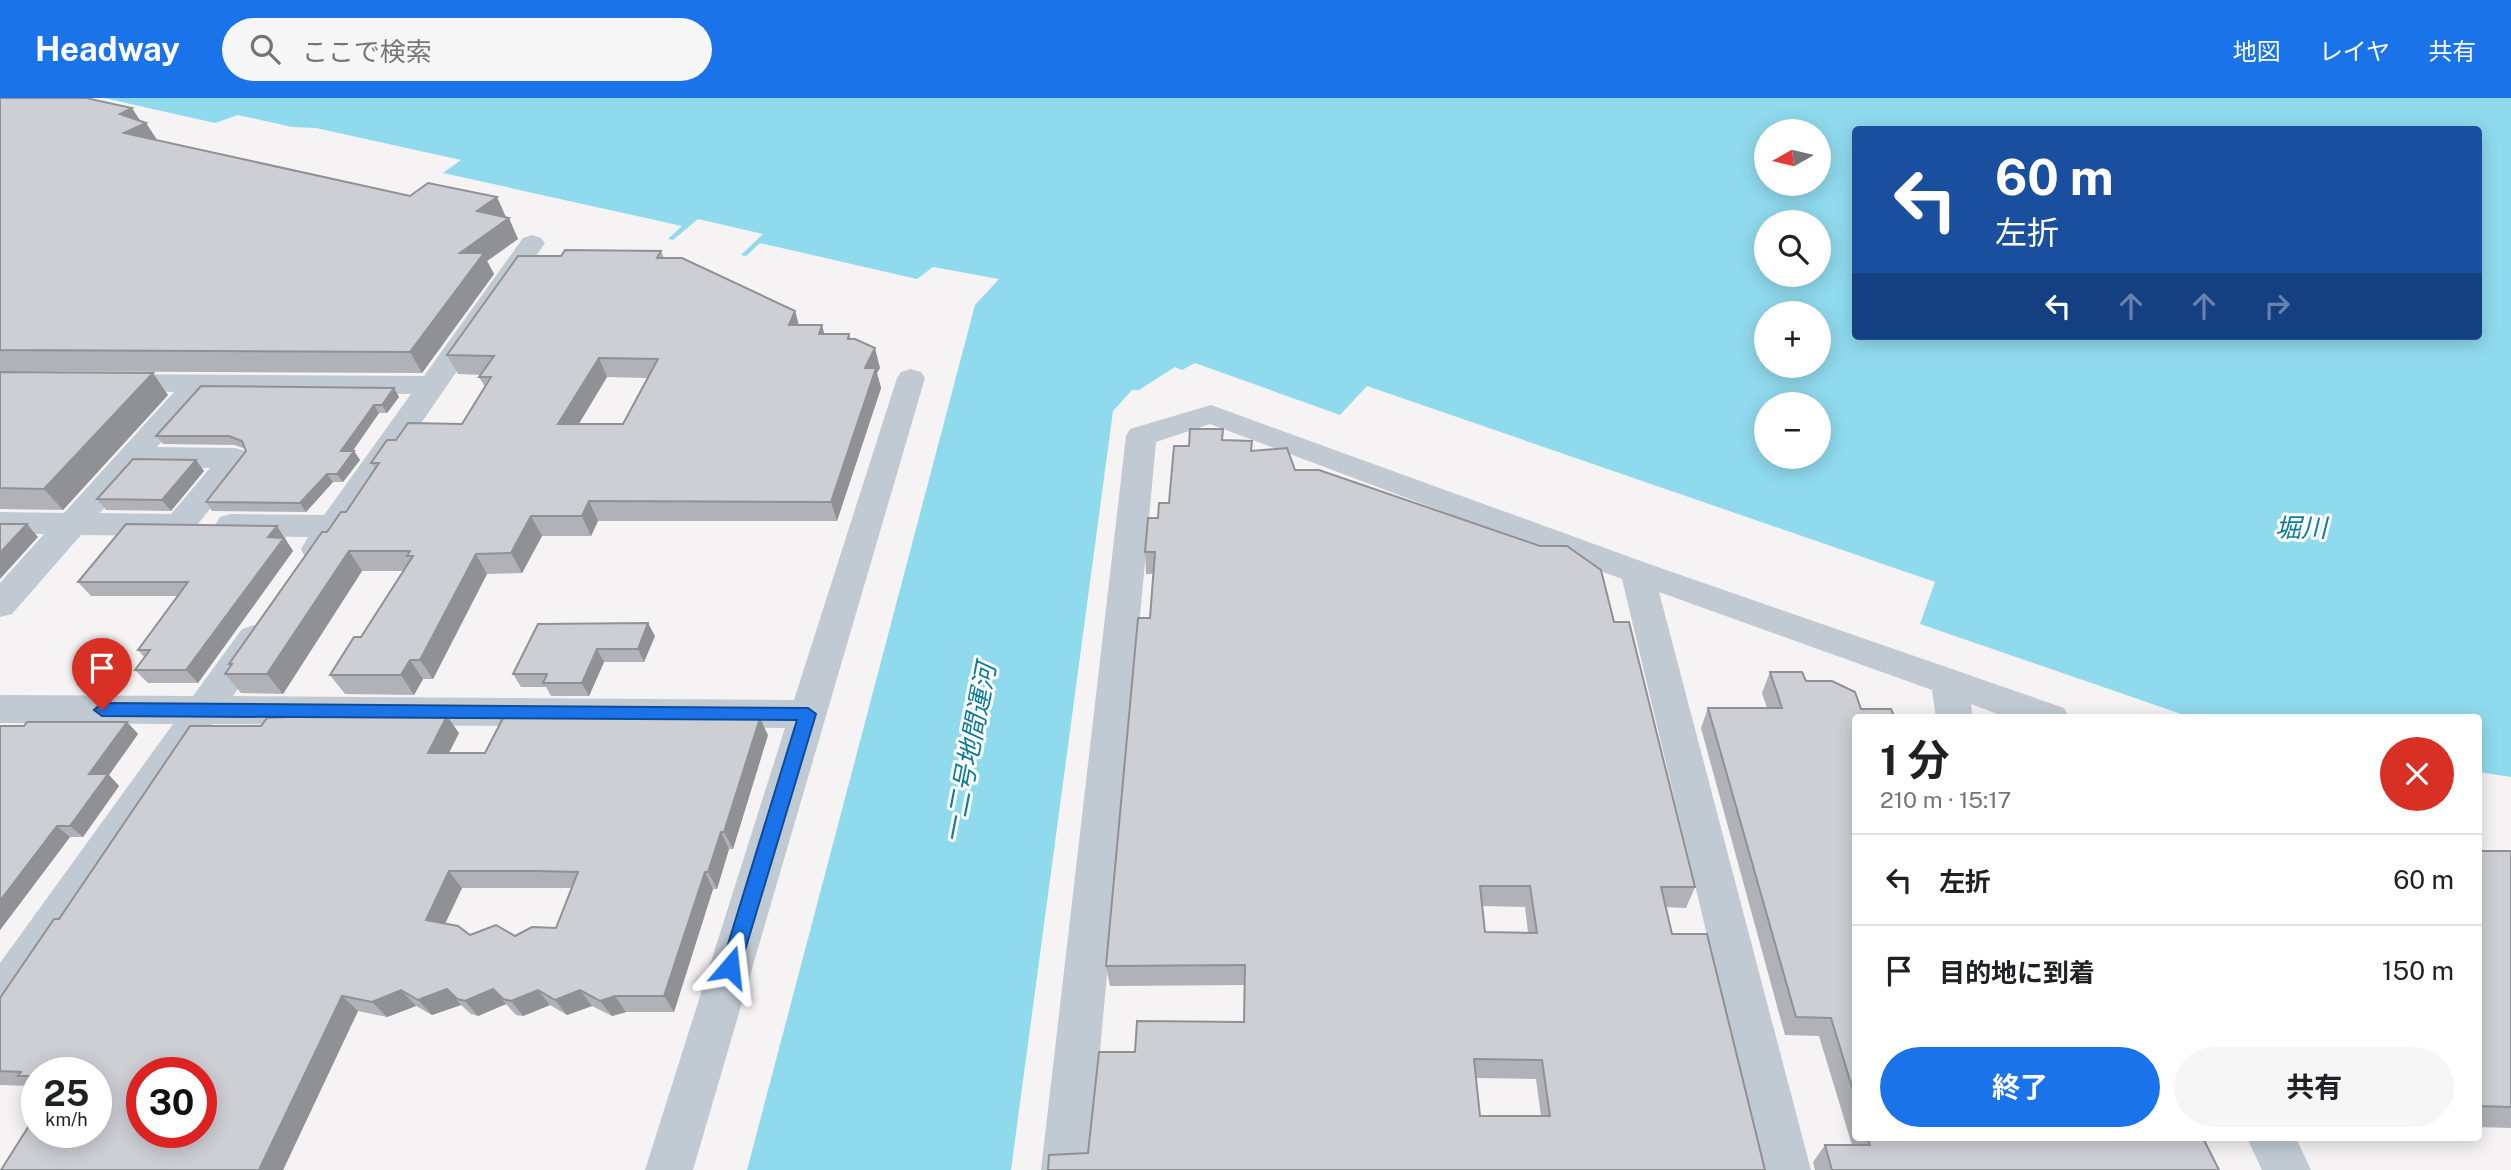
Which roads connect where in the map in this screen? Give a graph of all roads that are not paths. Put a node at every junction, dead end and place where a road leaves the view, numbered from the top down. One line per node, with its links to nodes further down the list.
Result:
1 (532, 243): 5 (street)
2 (911, 378): 18 (street)
3 (93, 382): 4 (street)
4 (198, 383): 5 (street); 6 (street)
5 (432, 385): 10 (street)
6 (132, 457): 8 (street); 9 (street)
7 (0, 523): 8 (street)
8 (72, 524): 9 (street); 13 (street)
9 (180, 525): 10 (street)
10 (332, 526): 11 (street)
11 (302, 570)
12 (1637, 572): 15 (street); 24 (street); 25 (street)
13 (0, 605)
14 (271, 613): 17 (street)
15 (1948, 681): 19 (street); 20 (street)
16 (0, 709): 17 (street)
17 (203, 711): 18 (street); 21 (street)
18 (808, 714): 23 (street)
19 (1954, 714)
20 (2040, 714)
21 (5, 985)
22 (2272, 1141): 26 (street)
23 (669, 1170)
24 (1065, 1170)
25 (1787, 1170)
26 (2287, 1170)

